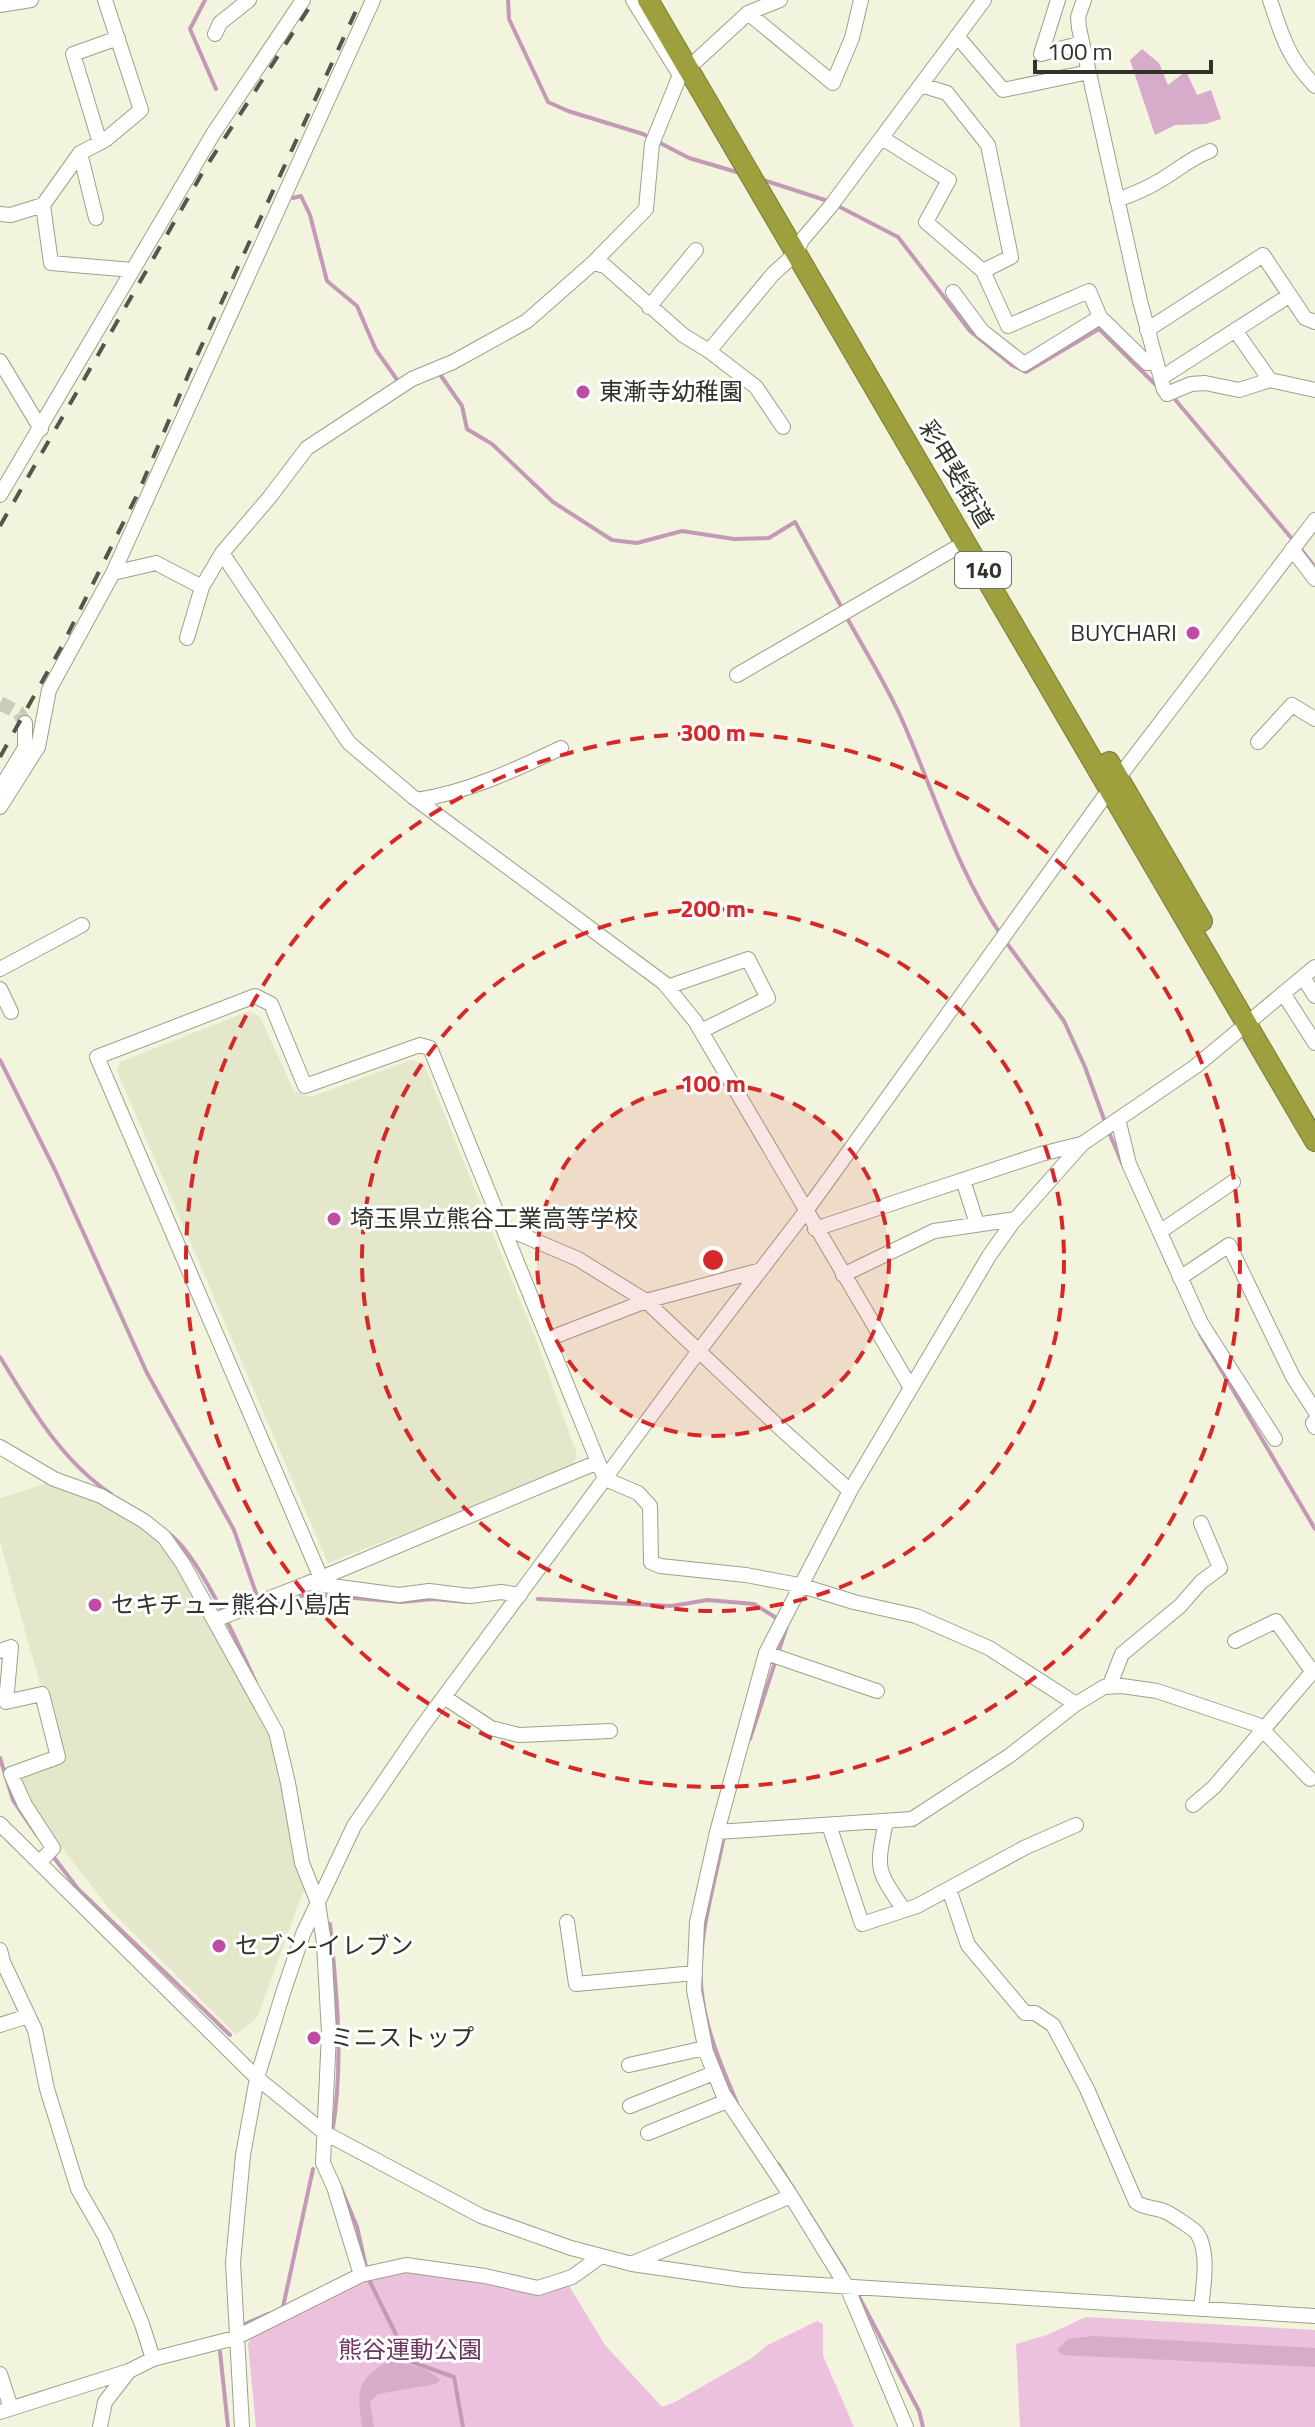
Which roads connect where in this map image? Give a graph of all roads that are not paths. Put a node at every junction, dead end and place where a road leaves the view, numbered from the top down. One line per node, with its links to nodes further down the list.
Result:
1 (31, 0): 15 (street)
2 (105, 0): 19 (street)
3 (249, 0): 17 (street)
4 (303, 0): 36 (street)
5 (373, 0): 59 (street)
6 (633, 0): 21 (street)
7 (648, 0): 21 (highway, 彩甲斐街道 / 140)
8 (661, 0): 21 (highway, 彩甲斐街道 / 140)
9 (780, 0): 16 (street)
10 (861, 0): 16 (street)
11 (984, 0): 18 (street)
12 (1058, 0): 20 (street)
13 (1084, 0): 20 (street)
14 (1270, 0): 24 (street)
15 (0, 5)
16 (748, 13): 21 (street)
17 (215, 34)
18 (957, 36): 22 (street); 23 (street)
19 (118, 38): 26 (street); 26 (street)
20 (1082, 43): 22 (street)
21 (689, 68): 33 (highway, 彩甲斐街道 / 140); 35 (street)
22 (1089, 72): 29 (street)
23 (921, 85): 25 (street); 37 (street)
24 (1315, 86)
25 (882, 138): 33 (street); 37 (street)
26 (100, 143): 28 (street)
27 (1210, 151): 29 (street)
28 (80, 153): 30 (street); 32 (street)
29 (1117, 200): 43 (street)
30 (43, 205): 31 (street); 36 (street)
31 (0, 214)
32 (96, 218)
33 (799, 246): 45 (street); 56 (highway, 彩甲斐街道 / 140); 68 (highway, 彩甲斐街道 / 140)
34 (696, 250): 40 (street)
35 (593, 263): 40 (street); 58 (street)
36 (132, 270): 52 (street)
37 (983, 271): 41 (street)
38 (953, 292): 41 (street)
39 (1290, 295): 42 (street); 43 (street); 44 (street)
40 (649, 307): 45 (street)
41 (1100, 317): 47 (street)
42 (1315, 322)
43 (1147, 330): 47 (street)
44 (1235, 330): 48 (street); 49 (street)
45 (709, 351): 51 (street)
46 (0, 361): 52 (street)
47 (1156, 363): 49 (street)
48 (1270, 380): 49 (street); 50 (street)
49 (1164, 388)
50 (1315, 390)
51 (783, 427)
52 (41, 429): 53 (street)
53 (7, 475): 54 (street)
54 (0, 495)
55 (1315, 520): 57 (street)
56 (966, 542): 63 (street); 68 (highway, 彩甲斐街道 / 140)
57 (1292, 549): 60 (street); 68 (street)
58 (222, 553): 61 (street); 70 (street)
59 (113, 573): 61 (street); 71 (street)
60 (1315, 579)
61 (202, 587): 62 (street)
62 (187, 638)
63 (737, 675)
64 (1315, 719): 66 (street)
65 (25, 723): 69 (street)
66 (1258, 742)
67 (561, 748): 70 (street)
68 (1114, 784): 81 (highway, 彩甲斐街道 / 140); 90 (street)
69 (0, 789)
70 (417, 800): 76 (street)
71 (0, 807)
72 (82, 925): 74 (street)
73 (1315, 967): 75 (street)
74 (0, 969)
75 (1303, 977): 78 (street); 79 (street)
76 (667, 987): 82 (street); 82 (street)
77 (0, 989): 80 (street)
78 (1283, 993): 81 (street); 83 (street)
79 (1315, 996)
80 (11, 1012)
81 (1251, 1018): 84 (highway, 彩甲斐街道 / 140); 85 (street); 86 (highway, 彩甲斐街道 / 140)
82 (701, 1031): 90 (street)
83 (1315, 1043)
84 (1315, 1116)
85 (1116, 1121): 87 (street); 95 (street)
86 (1315, 1141)
87 (1082, 1144): 88 (street); 91 (street)
88 (963, 1180): 92 (street); 94 (street)
89 (1233, 1182): 95 (street)
90 (806, 1211): 94 (street); 96 (street)
91 (1016, 1219): 92 (street); 102 (street)
92 (977, 1224): 97 (street)
93 (503, 1227): 99 (street); 100 (street); 110 (street)
94 (815, 1229): 97 (street)
95 (1161, 1231): 98 (street)
96 (761, 1270): 99 (street); 101 (street)
97 (843, 1275): 102 (street)
98 (1180, 1278): 103 (street); 104 (street)
99 (646, 1301): 100 (street); 101 (street)
100 (548, 1339): 106 (street)
101 (698, 1352): 107 (street); 108 (street)
102 (911, 1388): 108 (street)
103 (1315, 1411)
104 (1275, 1439)
105 (0, 1447): 113 (street)
106 (598, 1462): 107 (street); 110 (street)
107 (605, 1479): 111 (street); 112 (street)
108 (850, 1491): 111 (street)
109 (1201, 1523): 118 (street)
110 (315, 1581): 112 (street); 113 (street)
111 (799, 1585): 116 (street); 121 (street)
112 (520, 1595): 120 (street)
113 (215, 1619): 133 (street)
114 (1235, 1641): 117 (street)
115 (0, 1651): 131 (street)
116 (768, 1653): 119 (street); 130 (street)
117 (1313, 1670): 122 (street)
118 (1109, 1687): 121 (street); 122 (street)
119 (877, 1691)
120 (444, 1697): 123 (street); 133 (street)
121 (1076, 1704): 126 (street)
122 (1262, 1730): 124 (street); 125 (street)
123 (610, 1731)
124 (1310, 1779)
125 (1193, 1805)
126 (886, 1821): 128 (street); 134 (street)
127 (0, 1824): 131 (street)
128 (829, 1825): 130 (street); 134 (street)
129 (1076, 1825): 132 (street)
130 (723, 1832): 137 (street)
131 (45, 1856): 143 (street)
132 (949, 1889): 134 (street); 153 (street)
133 (318, 1903): 143 (street); 147 (street)
134 (904, 1910)
135 (567, 1922): 137 (street)
136 (0, 1950): 138 (street)
137 (695, 1973): 140 (street)
138 (28, 2016): 139 (street); 156 (street)
139 (0, 2025)
140 (705, 2048): 141 (street); 142 (street)
141 (629, 2065)
142 (714, 2073): 144 (street); 145 (street)
143 (257, 2078): 147 (street); 155 (street)
144 (727, 2101): 146 (street); 148 (street)
145 (630, 2106)
146 (648, 2133)
147 (329, 2136): 149 (street); 151 (street)
148 (791, 2196): 150 (street); 152 (street)
149 (600, 2257): 150 (street); 151 (street)
150 (632, 2264): 152 (street)
151 (366, 2274): 155 (street)
152 (847, 2287): 153 (street); 162 (street)
153 (1201, 2309): 154 (street)
154 (1315, 2316)
155 (235, 2338): 156 (street); 161 (street)
156 (153, 2359): 157 (street)
157 (129, 2371): 159 (street); 160 (street)
158 (0, 2374): 159 (street)
159 (6, 2410)
160 (100, 2427)
161 (242, 2427)
162 (906, 2427)

